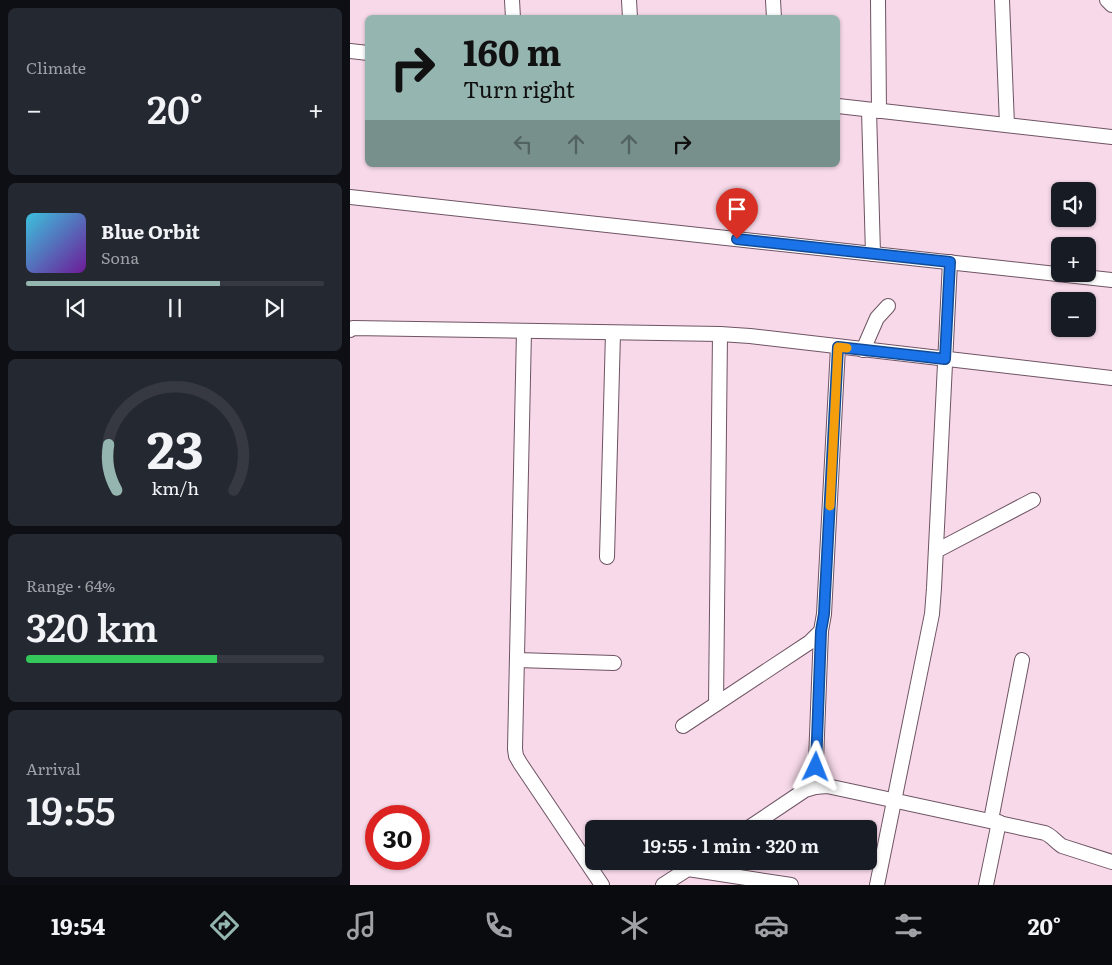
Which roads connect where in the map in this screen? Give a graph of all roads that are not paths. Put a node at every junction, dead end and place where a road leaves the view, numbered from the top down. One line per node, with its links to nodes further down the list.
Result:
1 (512, 0): 8 (street)
2 (629, 0): 9 (street)
3 (773, 0): 10 (street)
4 (878, 0): 14 (street)
5 (1002, 0): 15 (street)
6 (1108, 0): 7 (street)
7 (1112, 5)
8 (513, 15)
9 (630, 15)
10 (774, 15)
11 (350, 51): 12 (street)
12 (365, 53)
13 (840, 106): 14 (street)
14 (874, 110): 15 (street); 18 (street)
15 (1007, 125): 16 (street)
16 (1112, 137)
17 (350, 197): 18 (street)
18 (873, 254): 19 (street)
19 (950, 262): 20 (street); 28 (street)
20 (1112, 280)
21 (888, 306): 27 (street)
22 (350, 330): 23 (street)
23 (524, 331): 24 (street); 34 (street)
24 (612, 333): 25 (street); 32 (street)
25 (720, 334): 26 (street); 37 (street)
26 (838, 347): 27 (street); 33 (street)
27 (863, 350): 28 (street)
28 (945, 359): 29 (street); 31 (street)
29 (1112, 378)
30 (1033, 500): 31 (street)
31 (936, 551): 40 (street)
32 (607, 557)
33 (821, 631): 37 (street); 39 (street)
34 (517, 660): 36 (street); 46 (street)
35 (1022, 660): 42 (street)
36 (614, 663)
37 (716, 704): 38 (street)
38 (682, 726)
39 (815, 787): 40 (street); 41 (street)
40 (894, 800): 42 (street); 49 (street)
41 (760, 820)
42 (995, 821): 43 (street); 50 (street)
43 (1112, 862)
44 (686, 870): 47 (street)
45 (718, 870): 48 (street)
46 (602, 885)
47 (663, 885)
48 (791, 885)
49 (877, 885)
50 (986, 885)

